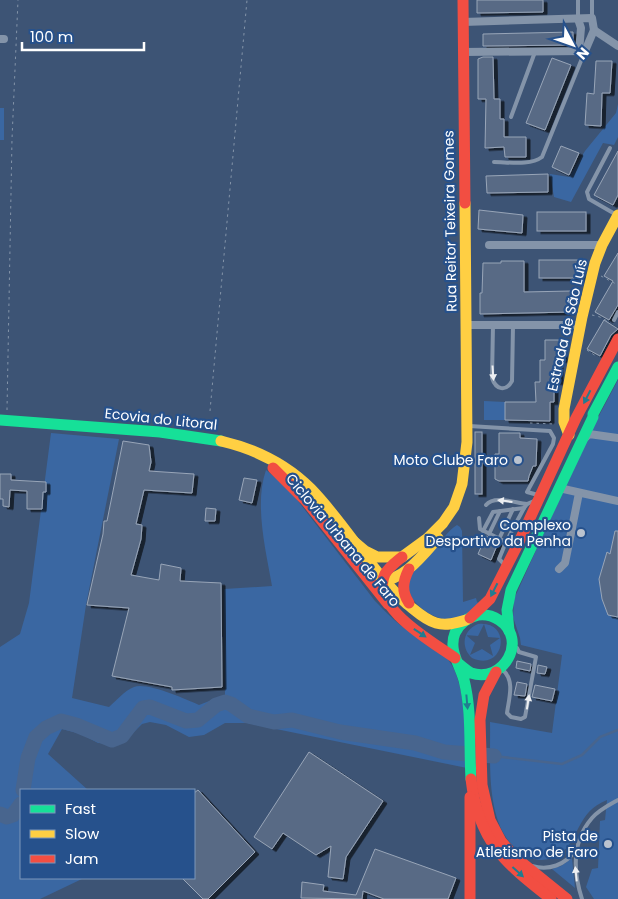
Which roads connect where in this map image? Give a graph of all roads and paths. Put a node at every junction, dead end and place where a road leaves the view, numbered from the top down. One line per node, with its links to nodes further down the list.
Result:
1 (18, 0): 37 (path)
2 (247, 0): 33 (path)
3 (463, 0): 8 (main road, Rua Reitor Teixeira Gomes)
4 (578, 0): 7 (lane)
5 (592, 0): 6 (lane)
6 (592, 18): 7 (street); 9 (street)
7 (578, 19): 8 (street); 11 (street)
8 (463, 22): 12 (main road, Rua Reitor Teixeira Gomes)
9 (594, 30): 10 (street); 11 (street)
10 (618, 46)
11 (582, 51): 13 (street); 16 (lane)
12 (463, 52): 13 (street); 25 (main road, Rua Reitor Teixeira Gomes)
13 (535, 52): 14 (lane)
14 (511, 117)
15 (610, 148): 17 (lane)
16 (494, 162)
17 (618, 215): 19 (main road, Estrada de São Luís)
18 (489, 245): 19 (street)
19 (602, 246): 20 (main road, Estrada de São Luís)
20 (593, 271): 21 (path); 23 (main road, Estrada de São Luís)
21 (618, 285)
22 (618, 312): 24 (lane)
23 (584, 313): 24 (path); 28 (main road, Estrada de São Luís)
24 (613, 322)
25 (467, 324): 26 (street); 38 (main road, Rua Reitor Teixeira Gomes)
26 (493, 325): 27 (street); 27 (lane, one-way to 27)
27 (513, 325): 28 (street)
28 (581, 325): 30 (main road, Estrada de São Luís)
29 (618, 339): 31 (main road)
30 (577, 344): 31 (path); 34 (main road, Estrada de São Luís)
31 (606, 362): 36 (main road, one-way to 36)
32 (618, 367): 35 (main road)
33 (210, 411)
34 (564, 416): 36 (main road); 40 (main road)
35 (593, 417): 39 (street); 43 (main road)
36 (576, 418): 40 (main road)
37 (3, 420): 44 (main road)
38 (467, 426): 42 (main road, Rua Reitor Teixeira Gomes); 47 (lane)
39 (601, 434): 41 (street); 43 (street)
40 (568, 435): 47 (main road)
41 (618, 438)
42 (467, 442): 59 (main road); 60 (main road)
43 (580, 443): 45 (main road)
44 (240, 448): 57 (main road); 63 (main road)
45 (559, 488): 46 (street); 68 (main road)
46 (579, 493): 48 (street); 61 (street)
47 (539, 497): 50 (lane); 62 (main road)
48 (618, 501)
49 (486, 505): 50 (lane, one-way to 49)
50 (525, 506): 51 (lane); 58 (lane)
51 (513, 509): 52 (lane); 56 (lane)
52 (500, 511): 54 (lane); 55 (lane)
53 (479, 518): 54 (lane)
54 (483, 531): 55 (lane)
55 (489, 534): 56 (lane)
56 (499, 538): 58 (lane)
57 (352, 540): 59 (main road); 64 (main road)
58 (506, 542): 62 (lane)
59 (402, 557): 64 (main road)
60 (410, 567): 64 (main road); 66 (main road)
61 (559, 570)
62 (504, 571): 67 (main road, one-way to 67)
63 (364, 577): 64 (main road); 65 (main road)
64 (383, 581): 65 (main road); 66 (main road)
65 (388, 604): 69 (main road, one-way to 69)
66 (416, 612): 67 (main road)
67 (468, 619): 68 (main road); 69 (main road)
68 (511, 636): 70 (main road); 70 (lane, one-way to 68)
69 (457, 661): 70 (main road); 71 (main road, one-way to 71)
70 (498, 671): 71 (main road)
71 (476, 768): 74 (main road); 75 (main road); 76 (main road, one-way to 76)
72 (618, 800): 73 (lane)
73 (577, 848): 74 (lane); 78 (lane, one-way to 73)
74 (522, 863): 77 (main road)
75 (470, 899)
76 (552, 899)
77 (567, 899)
78 (582, 899)

